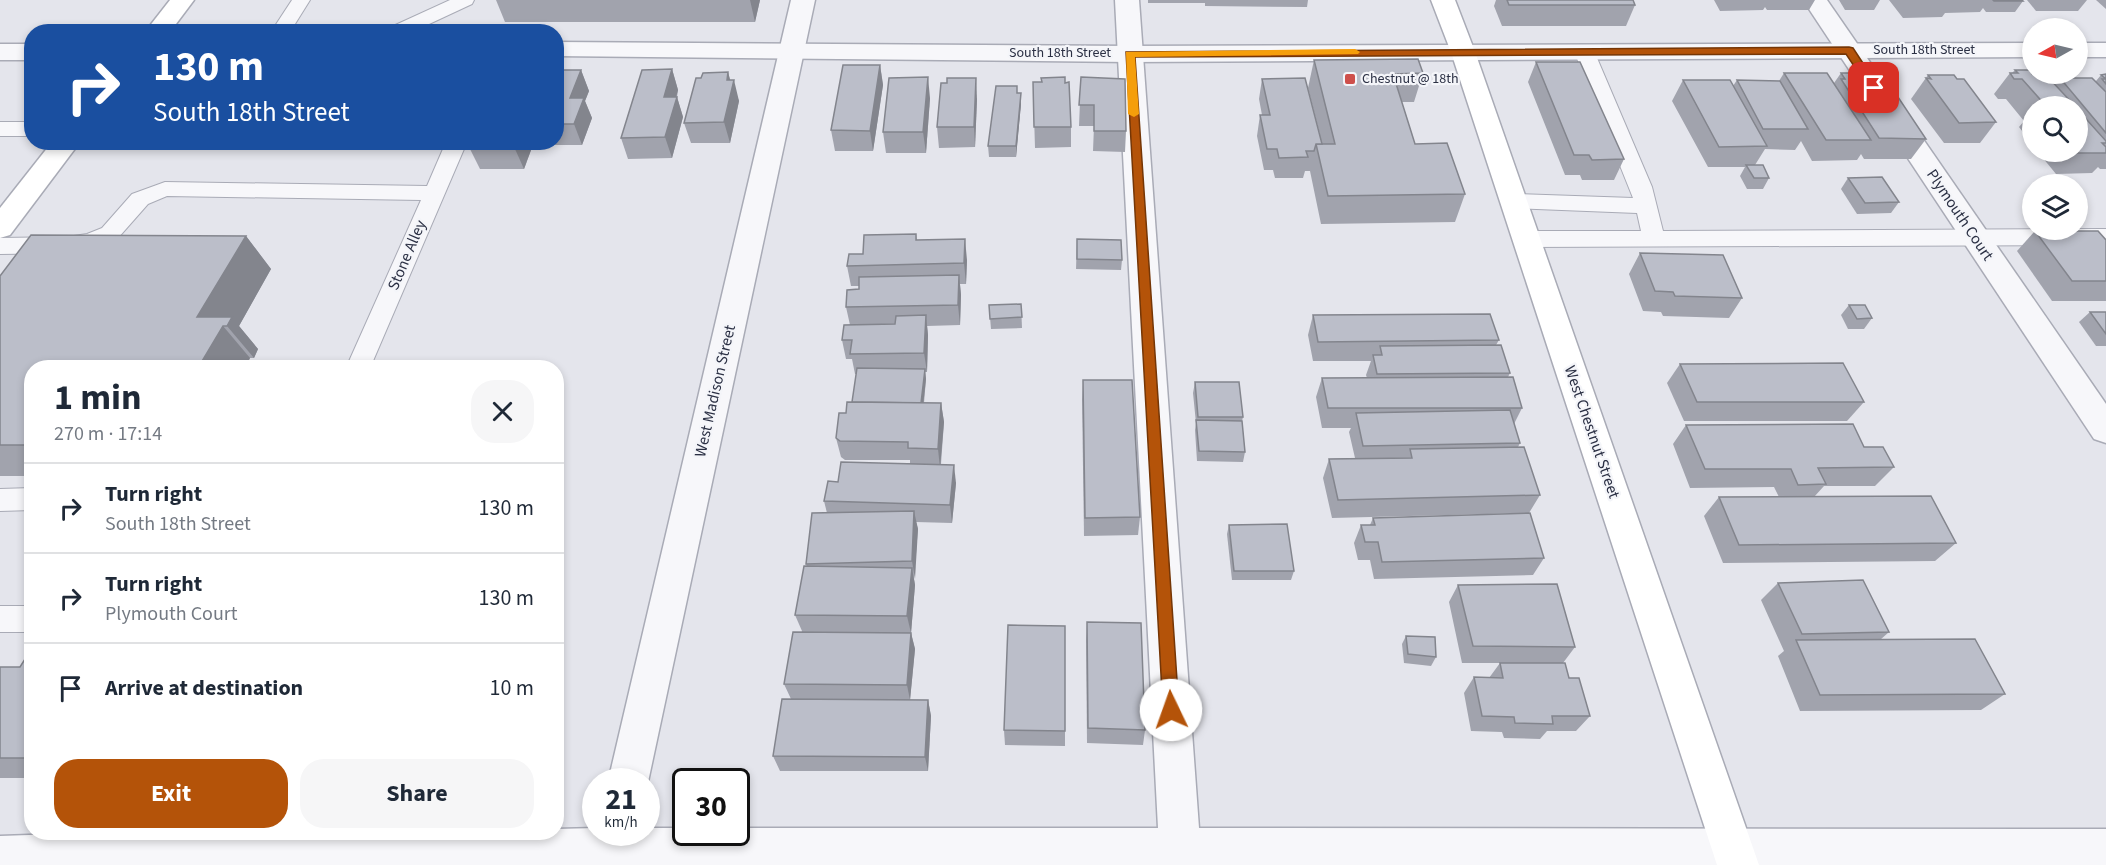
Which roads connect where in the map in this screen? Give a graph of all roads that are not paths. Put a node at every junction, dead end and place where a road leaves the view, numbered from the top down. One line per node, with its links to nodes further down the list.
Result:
1 (182, 0): 9 (main road)
2 (302, 0): 10 (lane)
3 (415, 0): 11 (lane)
4 (465, 0): 12 (lane)
5 (803, 0): 17 (street, West Madison Street)
6 (1127, 0): 23 (street)
7 (1443, 0): 18 (main road, West Chestnut Street)
8 (1815, 0): 20 (street, Plymouth Court)
9 (163, 24)
10 (286, 24)
11 (402, 24)
12 (413, 24)
13 (564, 49): 17 (street, South 18th Street)
14 (2022, 50): 20 (street, South 18th Street)
15 (2088, 50): 16 (street)
16 (2106, 50)
17 (791, 51): 23 (street, South 18th Street); 43 (street, West Madison Street)
18 (1463, 51): 19 (street, South 18th Street); 23 (street, South 18th Street); 29 (main road, West Chestnut Street)
19 (1584, 51): 20 (street, South 18th Street); 30 (lane)
20 (1849, 51): 32 (street, Plymouth Court)
21 (0, 52): 22 (street)
22 (24, 52)
23 (1130, 54): 48 (street)
24 (0, 129): 25 (lane)
25 (24, 129)
26 (61, 150): 31 (main road)
27 (453, 150): 28 (lane, Stone Alley)
28 (434, 193): 36 (lane); 37 (lane, Stone Alley)
29 (1514, 201): 30 (lane); 34 (main road, West Chestnut Street)
30 (1646, 206): 35 (lane)
31 (0, 228)
32 (1976, 237): 33 (lane); 35 (lane); 38 (street, Plymouth Court)
33 (2106, 237)
34 (1526, 239): 35 (lane); 49 (main road, West Chestnut Street)
35 (1653, 239)
36 (0, 246)
37 (361, 360)
38 (2106, 430)
39 (24, 499): 40 (lane)
40 (0, 500)
41 (0, 619): 42 (lane)
42 (24, 619)
43 (631, 768)
44 (613, 849): 45 (street); 48 (street)
45 (133, 850): 47 (street)
46 (2106, 850): 49 (street)
47 (0, 857)
48 (1180, 858): 49 (street)
49 (1736, 858)

